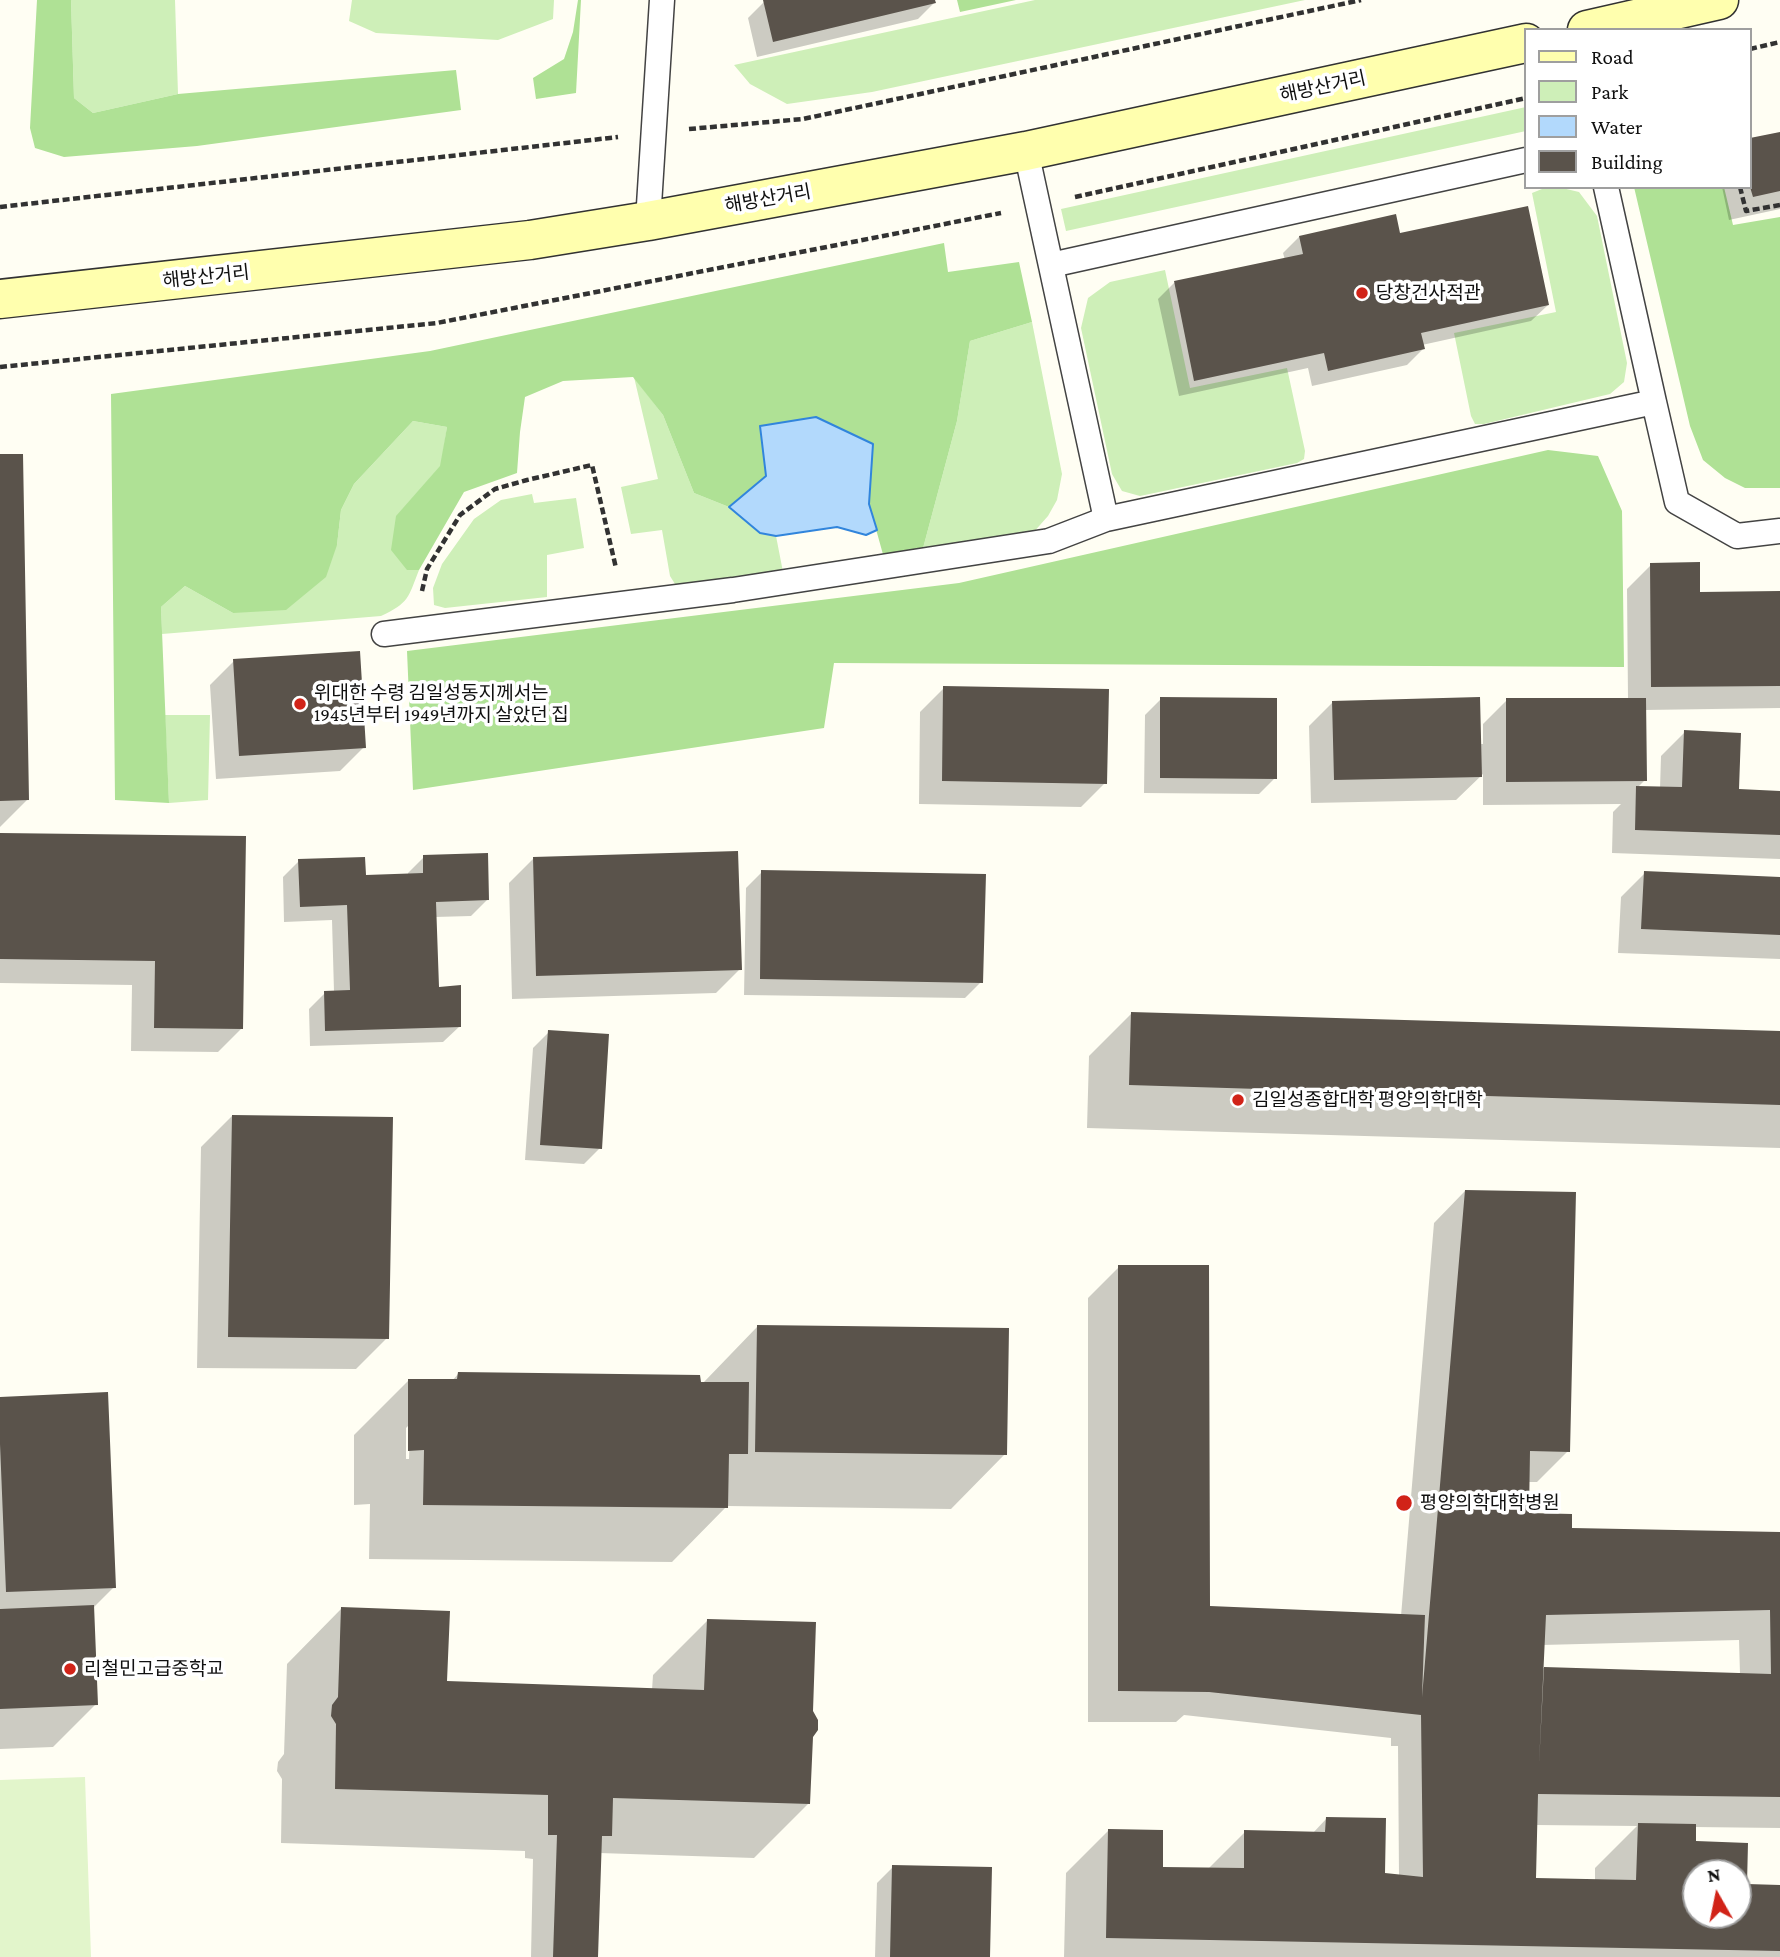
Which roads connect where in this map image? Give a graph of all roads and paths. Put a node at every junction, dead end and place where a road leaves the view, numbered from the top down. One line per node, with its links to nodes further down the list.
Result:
1 (662, 0): 14 (lane)
2 (1719, 0): 3 (main road)
3 (1596, 28)
4 (1780, 42): 6 (path)
5 (1524, 43): 8 (main road, 해방산거리)
6 (1752, 49)
7 (1524, 98): 12 (path)
8 (1027, 151): 12 (lane); 14 (main road, 해방산거리)
9 (1524, 160): 15 (lane)
10 (1606, 189): 18 (lane)
11 (1740, 189): 13 (path)
12 (1038, 205): 15 (lane); 17 (path)
13 (1780, 205)
14 (648, 221): 16 (main road, 해방산거리)
15 (1051, 265): 19 (lane)
16 (0, 299)
17 (0, 367)
18 (1654, 402): 19 (lane); 20 (lane)
19 (1106, 519): 22 (lane)
20 (1780, 531)
21 (609, 542): 22 (path)
22 (414, 630): 23 (lane)
23 (384, 634)

